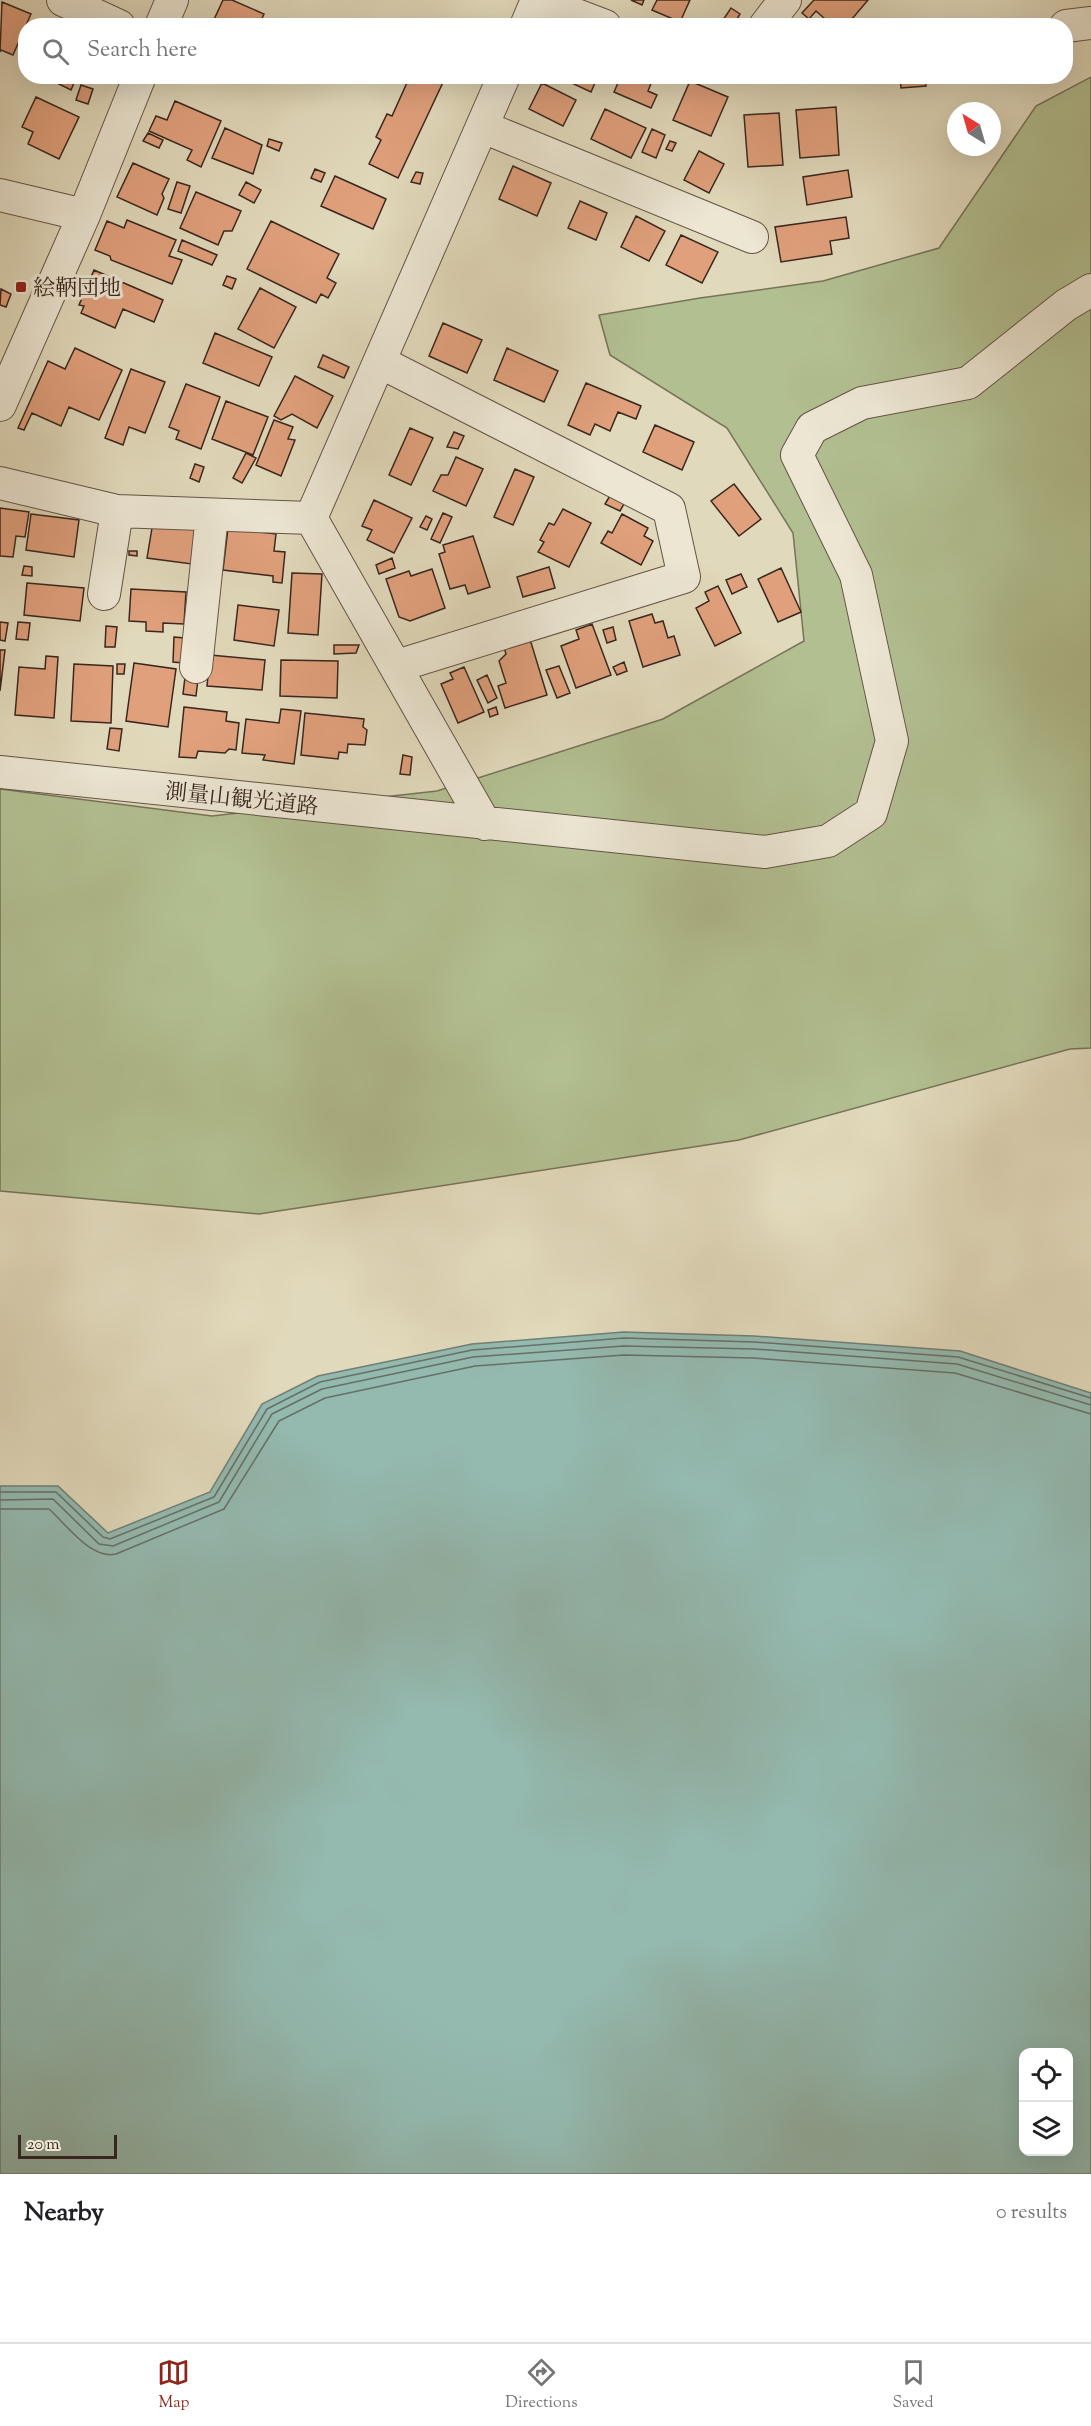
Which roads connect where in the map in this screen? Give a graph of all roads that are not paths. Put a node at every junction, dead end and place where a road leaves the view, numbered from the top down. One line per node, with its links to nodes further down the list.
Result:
1 (63, 0): 5 (street)
2 (172, 0): 6 (street)
3 (537, 0): 7 (street); 8 (street)
4 (785, 0): 9 (street)
5 (102, 18)
6 (164, 18)
7 (529, 18)
8 (584, 18)
9 (771, 18)
10 (1091, 23): 11 (street)
11 (1073, 25)
12 (137, 84): 16 (street)
13 (501, 84): 14 (street)
14 (483, 127): 17 (street); 19 (street)
15 (0, 195): 16 (street)
16 (84, 215): 20 (street)
17 (752, 237)
18 (1091, 290): 29 (street, 測量山観光道路)
19 (380, 362): 24 (street); 26 (street)
20 (0, 405)
21 (0, 483): 22 (street)
22 (117, 511): 23 (street); 25 (street)
23 (212, 515): 24 (street); 27 (street)
24 (311, 518): 26 (street)
25 (104, 594)
26 (397, 666): 29 (street)
27 (196, 667)
28 (0, 772): 29 (street, 測量山観光道路)
29 (485, 824)

